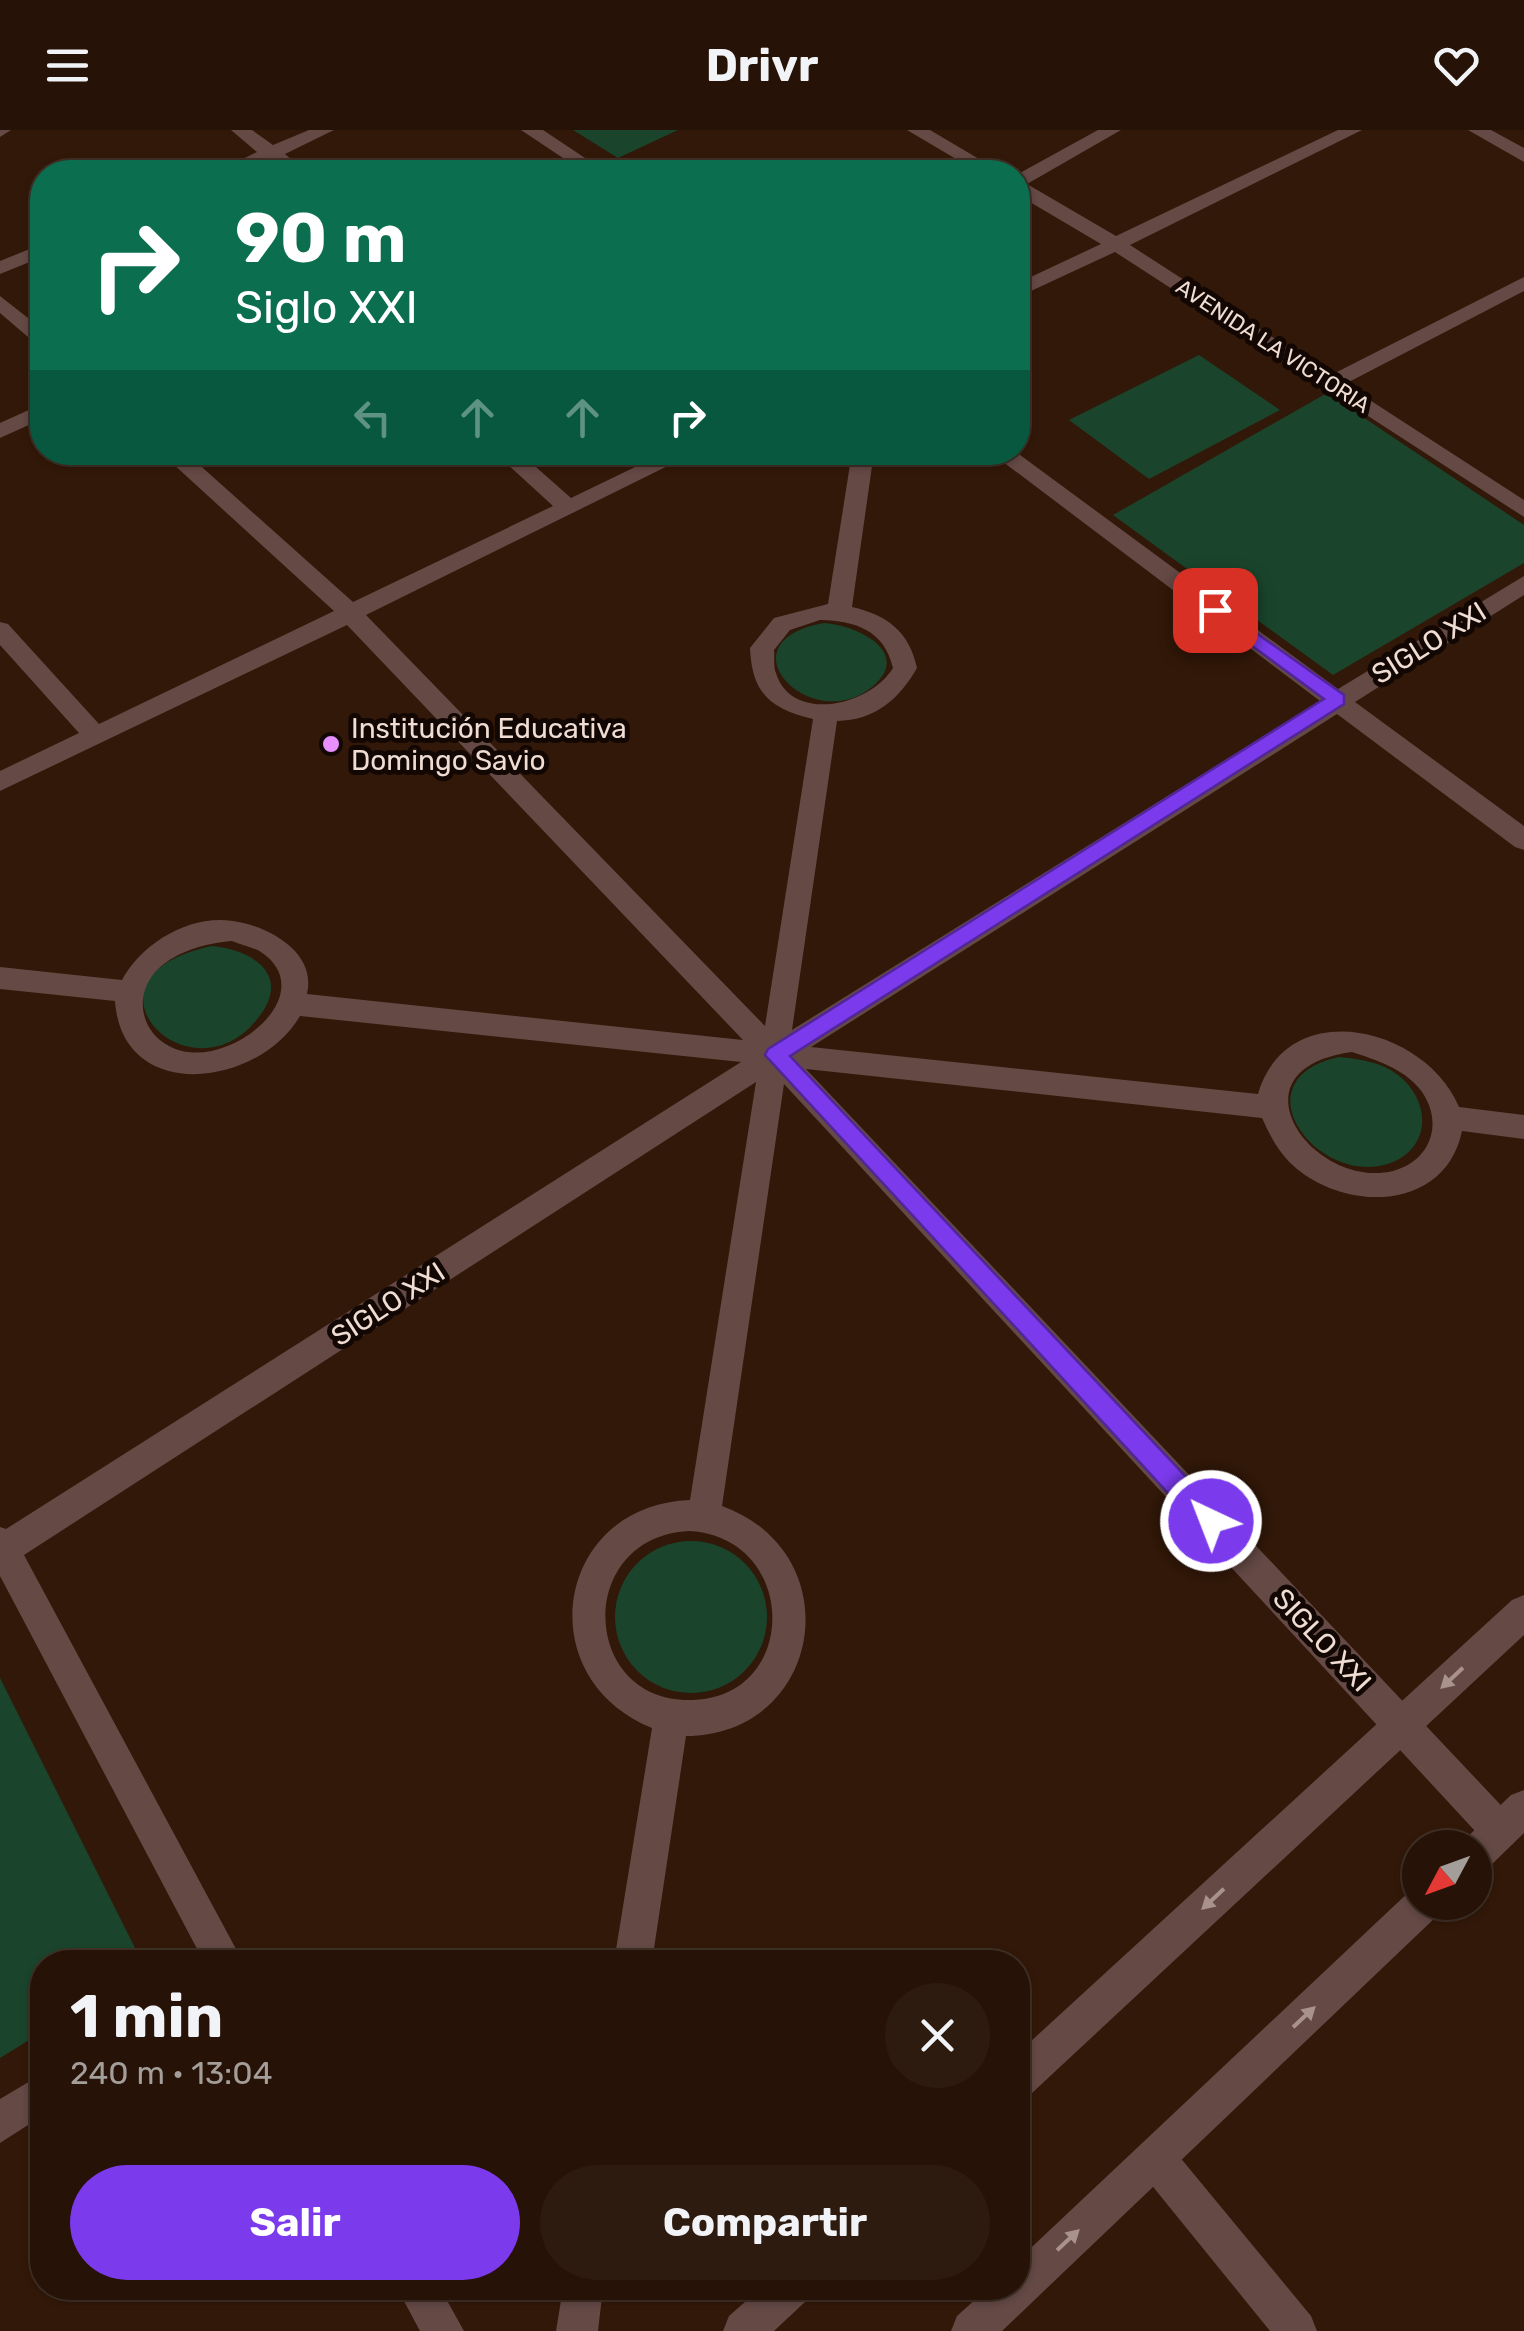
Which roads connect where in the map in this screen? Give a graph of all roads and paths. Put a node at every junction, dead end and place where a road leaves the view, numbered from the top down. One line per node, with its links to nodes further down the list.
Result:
1 (240, 130): 8 (street)
2 (325, 130): 8 (street)
3 (530, 130): 12 (street)
4 (916, 130): 13 (street)
5 (1112, 130): 14 (street)
6 (1353, 130): 16 (street)
7 (1476, 130): 9 (street)
8 (271, 153): 10 (street); 11 (street)
9 (1524, 156)
10 (254, 160)
11 (281, 160)
12 (577, 160)
13 (970, 160)
14 (1030, 177)
15 (1030, 191): 16 (street, AVENIDA LA VICTORIA)
16 (1114, 243): 20 (street); 23 (street, AVENIDA LA VICTORIA)
17 (30, 255): 18 (street)
18 (0, 268)
19 (1524, 284): 23 (street)
20 (1030, 285)
21 (0, 302): 22 (street)
22 (30, 328)
23 (1330, 383): 32 (street, AVENIDA LA VICTORIA)
24 (30, 416): 25 (street)
25 (0, 430)
26 (185, 465): 35 (street, SIGLO XXI)
27 (520, 465): 31 (street)
28 (658, 465): 31 (street)
29 (861, 465): 34 (street)
30 (1020, 465): 37 (street)
31 (570, 508): 35 (street)
32 (1524, 510)
33 (1524, 584): 37 (street, SIGLO XXI)
34 (839, 612): 38 (street); 38 (street)
35 (350, 613): 39 (street); 45 (street, SIGLO XXI)
36 (0, 630): 39 (street)
37 (1338, 700): 41 (street); 45 (street, SIGLO XXI)
38 (826, 713): 45 (street)
39 (96, 736): 40 (street)
40 (0, 782)
41 (1524, 840)
42 (0, 978): 43 (street)
43 (130, 992): 44 (street); 44 (street)
44 (294, 1004): 45 (street)
45 (776, 1055): 46 (street); 49 (street); 50 (street, SIGLO XXI); 53 (street, SIGLO XXI)
46 (1274, 1107): 47 (street); 47 (street)
47 (1450, 1118): 48 (street)
48 (1524, 1127)
49 (704, 1517): 52 (street); 52 (street)
50 (1, 1549): 56 (street)
51 (1524, 1612): 53 (street, one-way to 53)
52 (670, 1717): 57 (street)
53 (1402, 1726): 54 (street, SIGLO XXI); 58 (street, one-way to 58)
54 (1500, 1831)
55 (1406, 1920): 61 (street, one-way to 55)
56 (218, 1950)
57 (635, 1950)
58 (1030, 2068)
59 (30, 2101): 60 (street)
60 (0, 2122)
61 (1155, 2158): 62 (street, one-way to 61); 71 (street)
62 (1030, 2276)
63 (424, 2300): 67 (street)
64 (581, 2300): 68 (street)
65 (778, 2300): 69 (street)
66 (1005, 2300): 70 (street, one-way to 66)
67 (443, 2331)
68 (577, 2331)
69 (744, 2331)
70 (972, 2331)
71 (1296, 2331)

